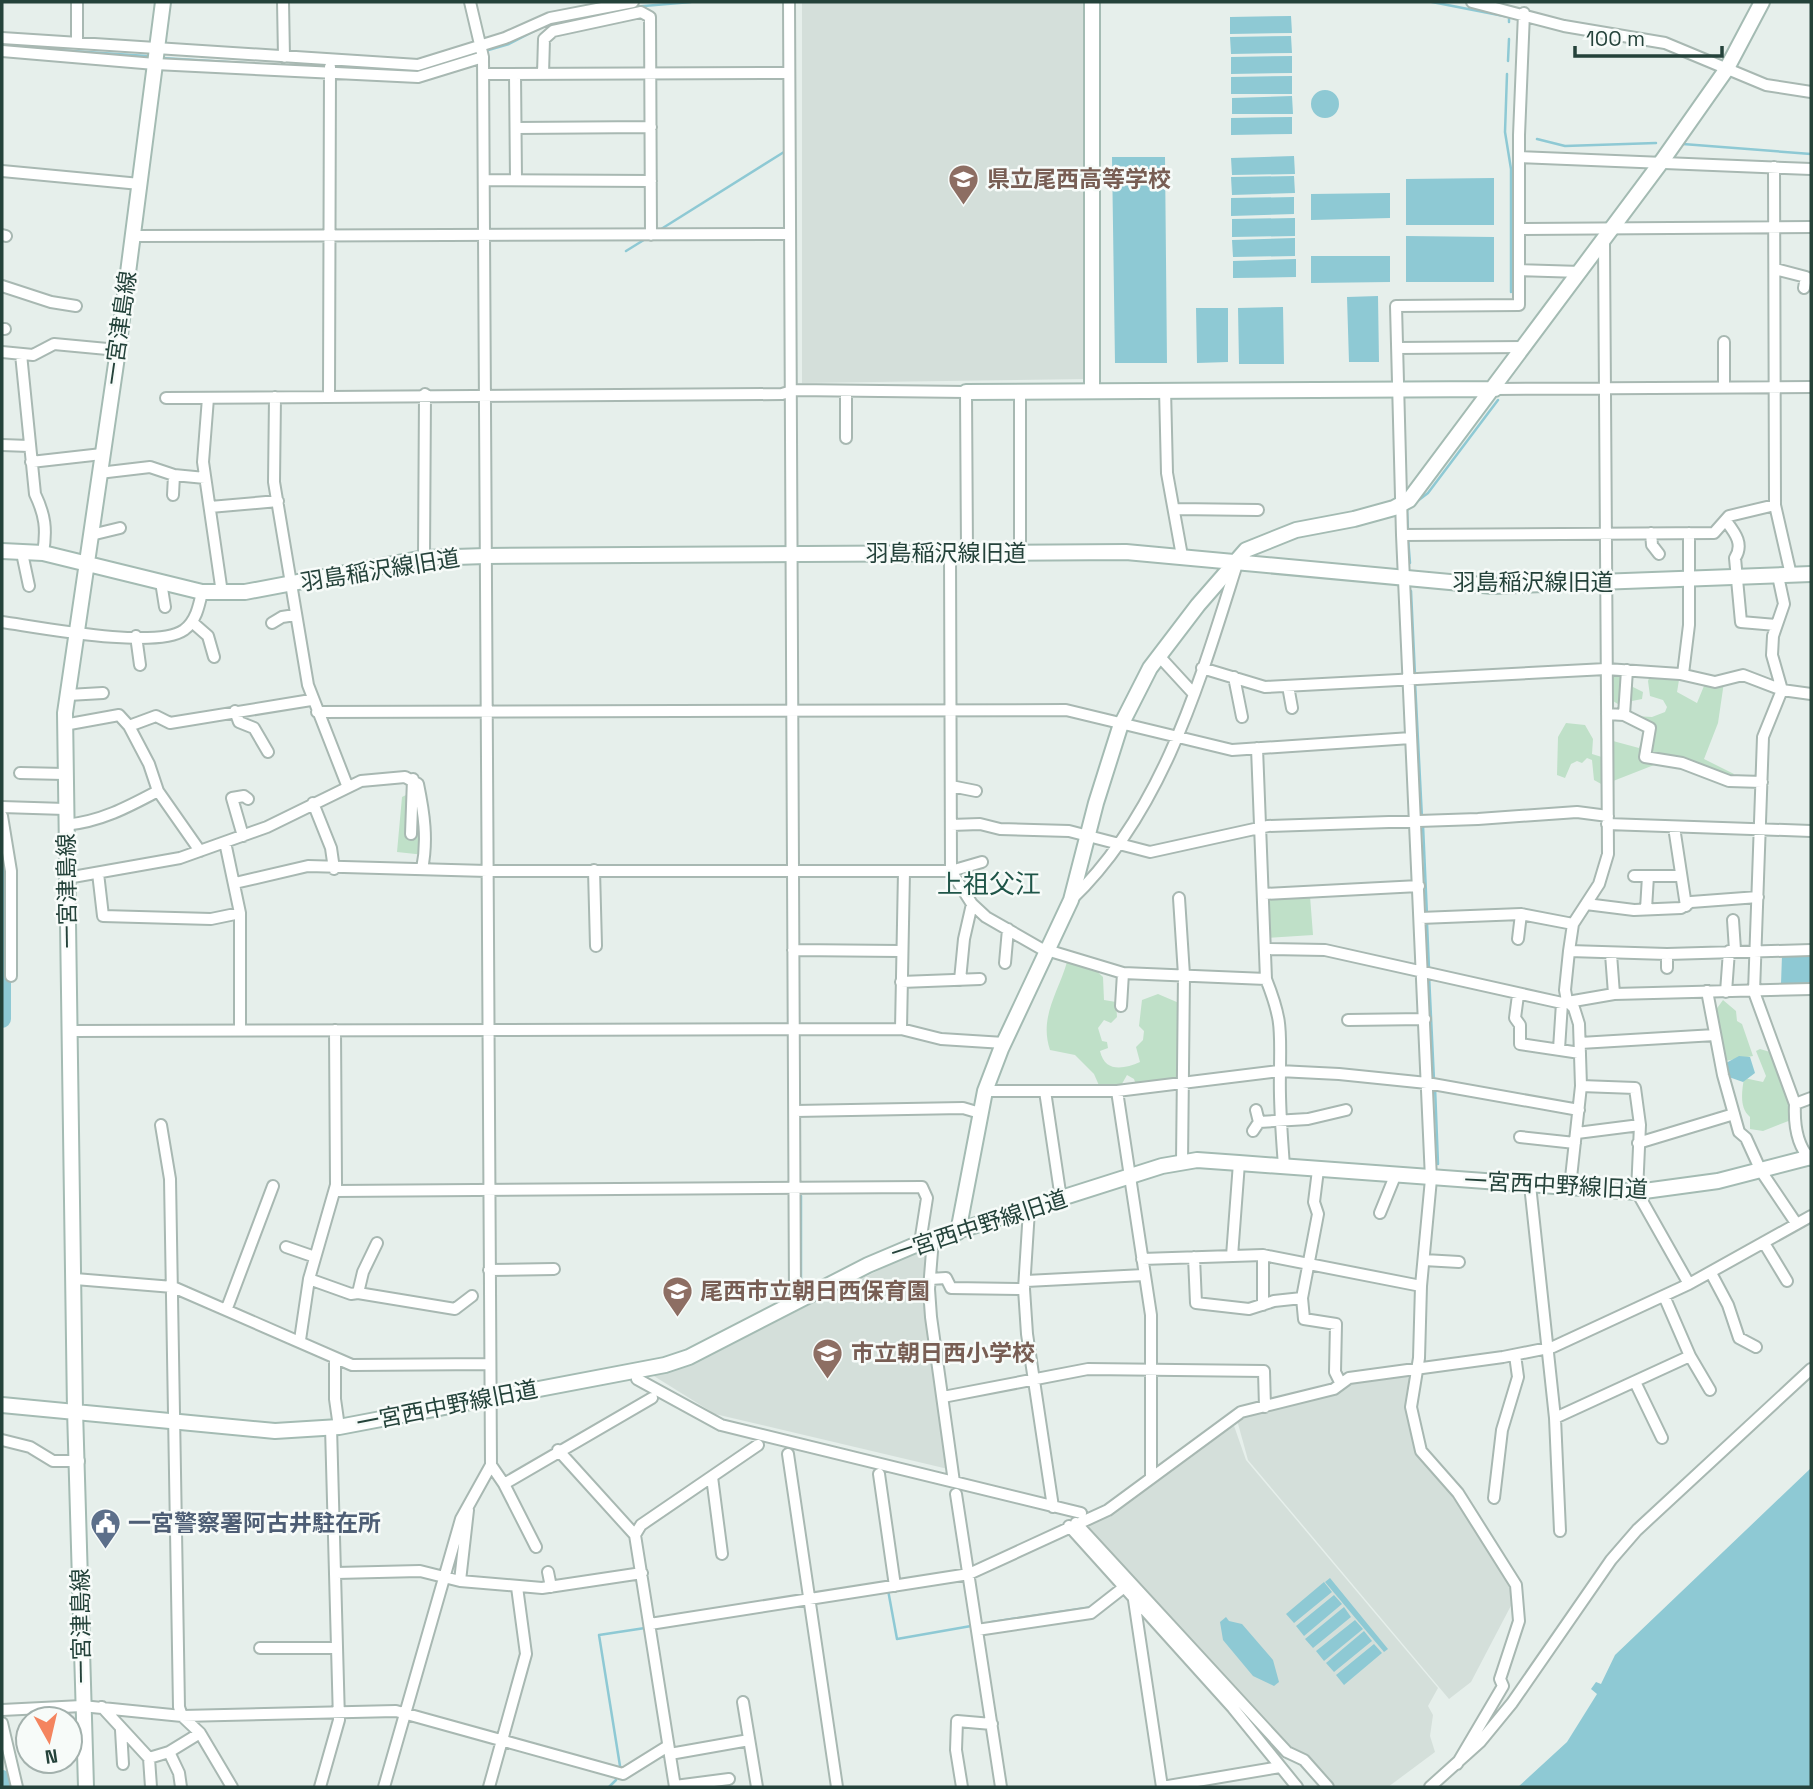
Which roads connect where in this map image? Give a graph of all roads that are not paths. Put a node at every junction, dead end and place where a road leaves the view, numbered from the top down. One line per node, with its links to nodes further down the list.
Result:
1 (77, 2): 13 (street)
2 (163, 2): 16 (street, 一宮津島線)
3 (284, 2): 17 (street)
4 (470, 2): 15 (street)
5 (633, 2): 10 (street)
6 (789, 2): 20 (street)
7 (1092, 2): 67 (street)
8 (1479, 2): 11 (street)
9 (1762, 2): 19 (street)
10 (597, 5): 15 (street)
11 (1524, 13): 19 (street); 29 (street)
12 (2, 38): 13 (street)
13 (77, 42): 16 (street)
14 (2, 51): 16 (street)
15 (482, 52): 18 (street); 21 (street); 22 (street)
16 (156, 57): 17 (street); 21 (street); 37 (street, 一宮津島線)
17 (284, 57): 18 (street)
18 (330, 60): 21 (street)
19 (1726, 70): 26 (street); 30 (street)
20 (789, 73): 25 (street); 43 (street)
21 (330, 74): 46 (street)
22 (483, 74): 23 (street); 34 (street)
23 (516, 74): 24 (street); 28 (street)
24 (543, 74): 25 (street); 25 (street)
25 (650, 74): 27 (street)
26 (1811, 92)
27 (651, 127): 28 (street); 36 (street)
28 (516, 128): 35 (street)
29 (1520, 157): 30 (street); 40 (street)
30 (1662, 161): 31 (street); 41 (street)
31 (1774, 167): 32 (street); 39 (street)
32 (1811, 169)
33 (2, 171): 37 (street)
34 (484, 180): 35 (street); 44 (street)
35 (516, 180): 36 (street)
36 (651, 181): 42 (street)
37 (140, 184): 45 (street, 一宮津島線)
38 (1811, 227): 39 (street)
39 (1774, 228): 41 (street); 48 (street)
40 (1520, 229): 41 (street); 49 (street)
41 (1613, 229): 47 (street)
42 (651, 234): 43 (street); 44 (street)
43 (790, 234): 68 (street)
44 (484, 235): 46 (street); 74 (street)
45 (133, 236): 46 (street); 57 (street, 一宮津島線)
46 (329, 237): 73 (street)
47 (1604, 242): 50 (street); 63 (street)
48 (1775, 269): 52 (street); 64 (street)
49 (1520, 270): 50 (street); 56 (street)
50 (1581, 272): 55 (street)
51 (2, 286): 53 (street)
52 (1804, 288)
53 (76, 306)
54 (1724, 342): 61 (street)
55 (1525, 347): 56 (street); 66 (street)
56 (1397, 348): 60 (street)
57 (118, 351): 59 (street); 81 (street, 一宮津島線)
58 (2, 352): 59 (street)
59 (22, 354): 80 (street)
60 (1398, 387): 65 (street); 66 (street); 88 (street)
61 (1724, 387): 63 (street); 64 (street)
62 (1811, 387): 64 (street)
63 (1604, 388): 66 (street); 97 (street)
64 (1776, 388): 89 (street)
65 (1165, 389): 67 (street); 91 (street)
66 (1494, 389): 88 (street)
67 (1093, 390): 71 (street)
68 (790, 391): 69 (street); 74 (street); 106 (street)
69 (846, 391): 70 (street); 78 (street)
70 (966, 391): 71 (street); 105 (street)
71 (1020, 391): 101 (street)
72 (425, 394): 73 (street); 74 (street); 110 (street)
73 (330, 396): 75 (street)
74 (484, 396): 108 (street)
75 (275, 397): 77 (street); 87 (street)
76 (166, 398): 77 (street)
77 (208, 398): 85 (street)
78 (846, 438)
79 (2, 444): 80 (street)
80 (29, 446): 82 (street)
81 (102, 454): 82 (street); 83 (street, 一宮津島線)
82 (30, 462): 103 (street)
83 (99, 474): 84 (street); 98 (street, 一宮津島線)
84 (174, 475): 85 (street); 86 (street)
85 (205, 478): 90 (street)
86 (173, 495)
87 (278, 501): 90 (street); 120 (street)
88 (1401, 505): 99 (street); 111 (street)
89 (1775, 505): 93 (street); 114 (street)
90 (210, 507): 123 (street)
91 (1175, 509): 92 (street); 109 (street)
92 (1258, 510)
93 (1726, 521): 96 (street); 116 (street)
94 (120, 528): 98 (street)
95 (1651, 533): 96 (street); 97 (street); 107 (street)
96 (1689, 533): 117 (street)
97 (1605, 534): 99 (street); 119 (street)
98 (91, 535): 112 (street, 一宮津島線)
99 (1402, 535): 115 (street)
100 (2, 551): 102 (street, 羽島稲沢線旧道)
101 (1020, 552): 105 (street, 羽島稲沢線旧道); 109 (street, 羽島稲沢線旧道)
102 (22, 553): 103 (street, 羽島稲沢線旧道); 121 (street)
103 (44, 553): 112 (street, 羽島稲沢線旧道)
104 (950, 553): 105 (street, 羽島稲沢線旧道); 106 (street, 羽島稲沢線旧道); 152 (street)
105 (967, 553)
106 (791, 554): 108 (street, 羽島稲沢線旧道); 151 (street)
107 (1659, 554)
108 (486, 556): 110 (street, 羽島稲沢線旧道); 153 (street)
109 (1182, 556): 111 (street, 羽島稲沢線旧道)
110 (424, 558): 120 (street, 羽島稲沢線旧道)
111 (1238, 561): 115 (street, 羽島稲沢線旧道); 132 (street); 135 (street)
112 (86, 562): 118 (street, 羽島稲沢線旧道); 130 (street, 一宮津島線)
113 (1811, 574): 114 (street, 羽島稲沢線旧道)
114 (1784, 575): 116 (street, 羽島稲沢線旧道); 129 (street)
115 (1404, 578): 119 (street, 羽島稲沢線旧道); 140 (street)
116 (1736, 578): 117 (street, 羽島稲沢線旧道); 129 (street)
117 (1689, 579): 119 (street, 羽島稲沢線旧道); 138 (street)
118 (161, 582): 122 (street, 羽島稲沢線旧道); 124 (street)
119 (1605, 583): 136 (street)
120 (289, 584): 123 (street, 羽島稲沢線旧道); 125 (street)
121 (29, 586)
122 (202, 592): 123 (street, 羽島稲沢線旧道); 127 (street)
123 (222, 593)
124 (168, 601)
125 (295, 615): 128 (street); 147 (street)
126 (2, 622): 130 (street)
127 (192, 622): 131 (street); 133 (street)
128 (272, 624)
129 (1776, 625): 142 (street)
130 (76, 634): 131 (street); 146 (street, 一宮津島線)
131 (136, 636): 134 (street)
132 (1159, 656): 144 (street); 157 (street)
133 (214, 657)
134 (139, 665)
135 (1202, 668): 139 (street); 144 (street)
136 (1606, 669): 137 (street); 140 (street); 154 (street)
137 (1627, 670): 138 (street); 155 (street)
138 (1684, 674): 142 (street)
139 (1234, 677): 141 (street); 156 (street)
140 (1408, 680): 141 (street); 161 (street)
141 (1288, 686): 148 (street)
142 (1782, 690): 145 (street); 167 (street)
143 (103, 693): 146 (street)
144 (1193, 693): 160 (street)
145 (1811, 694)
146 (68, 695): 158 (street, 一宮津島線)
147 (311, 700): 149 (street); 150 (street)
148 (1292, 708)
149 (235, 711): 159 (street); 163 (street)
150 (317, 712): 153 (street); 168 (street)
151 (792, 712): 152 (street); 153 (street); 195 (street)
152 (951, 712): 157 (street); 169 (street)
153 (487, 713): 196 (street)
154 (1607, 713): 155 (street); 177 (street)
155 (1624, 715): 167 (street)
156 (1242, 717)
157 (1122, 721): 160 (street); 186 (street)
158 (65, 725): 159 (street); 165 (street, 一宮津島線)
159 (129, 726): 170 (street)
160 (1177, 736): 162 (street); 189 (street)
161 (1411, 738): 162 (street); 178 (street)
162 (1257, 748): 182 (street)
163 (268, 752)
164 (20, 773): 165 (street)
165 (64, 774): 175 (street, 一宮津島線)
166 (412, 779): 168 (street); 185 (street); 193 (street)
167 (1762, 782): 183 (street)
168 (347, 785): 173 (street)
169 (951, 786): 171 (street); 180 (street)
170 (158, 791): 179 (street); 190 (street)
171 (976, 791)
172 (248, 799): 187 (street)
173 (313, 803): 187 (street); 192 (street)
174 (2, 807): 175 (street)
175 (65, 809): 179 (street, 一宮津島線)
176 (2, 816): 237 (street)
177 (1608, 820): 178 (street); 181 (street); 211 (street)
178 (1416, 821): 182 (street); 205 (street)
179 (65, 825): 203 (street, 一宮津島線)
180 (951, 825): 186 (street); 198 (street)
181 (1674, 827): 183 (street); 202 (street)
182 (1260, 828): 189 (street); 206 (street)
183 (1760, 830): 184 (street); 207 (street)
184 (1811, 831)
185 (411, 834)
186 (1088, 835): 189 (street); 209 (street)
187 (243, 836): 188 (street)
188 (225, 842): 190 (street); 204 (street)
189 (1115, 846): 209 (street)
190 (200, 851): 199 (street)
191 (982, 862): 198 (street)
192 (334, 869): 193 (street); 204 (street)
193 (422, 869): 196 (street)
194 (594, 870): 195 (street); 196 (street); 221 (street)
195 (792, 870): 197 (street); 223 (street)
196 (487, 871): 255 (street)
197 (904, 871): 198 (street); 226 (street)
198 (951, 871): 210 (street)
199 (98, 873): 203 (street); 214 (street)
200 (1634, 876): 201 (street)
201 (1648, 876): 202 (street); 213 (street)
202 (1681, 876): 212 (street)
203 (67, 878): 257 (street, 一宮津島線)
204 (235, 883): 214 (street)
205 (1419, 886): 206 (street); 216 (street)
206 (1264, 894): 224 (street)
207 (1758, 897): 212 (street); 229 (street)
208 (1179, 898): 236 (street)
209 (1072, 900): 222 (street)
210 (972, 904): 219 (street); 240 (street)
211 (1587, 904): 213 (street); 218 (street)
212 (1686, 906): 213 (street)
213 (1646, 909)
214 (240, 913): 253 (street)
215 (1521, 914): 216 (street); 218 (street); 220 (street)
216 (1420, 918): 234 (street)
217 (1732, 920): 228 (street)
218 (1573, 925): 227 (street)
219 (1008, 929): 222 (street); 232 (street)
220 (1518, 939)
221 (596, 946)
222 (1047, 948): 235 (street); 259 (street)
223 (793, 950): 226 (street); 252 (street)
224 (1266, 950): 234 (street); 239 (street)
225 (1811, 950): 229 (street)
226 (900, 951): 241 (street)
227 (1569, 951): 230 (street); 248 (street)
228 (1732, 951): 229 (street); 231 (street); 244 (street)
229 (1755, 951): 245 (street)
230 (1611, 954): 231 (street); 246 (street)
231 (1667, 954): 233 (street)
232 (1005, 963)
233 (1667, 968)
234 (1423, 972): 247 (street); 250 (street)
235 (1124, 973): 236 (street); 249 (street)
236 (1184, 975): 239 (street); 263 (street)
237 (11, 976)
238 (980, 979): 240 (street)
239 (1266, 979): 262 (street)
240 (960, 980): 241 (street)
241 (901, 982): 256 (street)
242 (1811, 989): 245 (street)
243 (1707, 991): 244 (street); 246 (street); 258 (street)
244 (1726, 992): 245 (street)
245 (1754, 992): 270 (street)
246 (1614, 994): 248 (street)
247 (1518, 995): 248 (street); 261 (street)
248 (1565, 1002): 260 (street); 261 (street)
249 (1121, 1006)
250 (1425, 1019): 251 (street); 264 (street)
251 (1348, 1020)
252 (792, 1029): 255 (street); 256 (street); 274 (street)
253 (240, 1030): 254 (street); 257 (street)
254 (335, 1030): 255 (street); 296 (street)
255 (490, 1030): 297 (street)
256 (901, 1030): 259 (street)
257 (70, 1031): 321 (street, 一宮津島線)
258 (1715, 1035): 260 (street); 276 (street)
259 (1004, 1043): 266 (street)
260 (1580, 1048): 261 (street); 265 (street)
261 (1559, 1049)
262 (1279, 1072): 263 (street); 264 (street); 277 (street)
263 (1183, 1082): 268 (street); 284 (street)
264 (1427, 1083): 273 (street); 291 (street)
265 (1581, 1086): 273 (street); 279 (street)
266 (985, 1091): 267 (street); 275 (street)
267 (1045, 1091): 268 (street); 299 (street)
268 (1117, 1091): 289 (street)
269 (1811, 1098): 270 (street)
270 (1795, 1104): 283 (street)
271 (1256, 1110): 277 (street)
272 (1346, 1110): 277 (street)
273 (1579, 1110): 281 (street)
274 (795, 1111): 275 (street); 295 (street)
275 (980, 1113): 304 (street)
276 (1734, 1114): 282 (street); 288 (street)
277 (1281, 1120): 286 (street)
278 (161, 1125): 328 (street)
279 (1640, 1125): 281 (street); 282 (street)
280 (1520, 1137): 281 (street)
281 (1576, 1138): 294 (street)
282 (1638, 1143): 298 (street)
283 (1811, 1158): 288 (street, 一宮西中野線旧道)
284 (1182, 1162): 285 (street, 一宮西中野線旧道); 289 (street, 一宮西中野線旧道)
285 (1239, 1163): 286 (street, 一宮西中野線旧道); 310 (street)
286 (1284, 1167): 287 (street, 一宮西中野線旧道)
287 (1318, 1170): 290 (street, 一宮西中野線旧道); 316 (street)
288 (1761, 1171): 298 (street, 一宮西中野線旧道); 303 (street)
289 (1130, 1176): 299 (street, 一宮西中野線旧道); 313 (street)
290 (1395, 1176): 291 (street, 一宮西中野線旧道); 301 (street)
291 (1431, 1179): 292 (street, 一宮西中野線旧道); 314 (street)
292 (1530, 1185): 294 (street, 一宮西中野線旧道); 338 (street)
293 (273, 1186): 335 (street)
294 (1570, 1186): 298 (street, 一宮西中野線旧道)
295 (794, 1190): 297 (street); 305 (street); 333 (street)
296 (335, 1191): 297 (street); 311 (street)
297 (491, 1191): 318 (street)
298 (1637, 1192): 325 (street)
299 (1061, 1199): 300 (street, 一宮西中野線旧道)
300 (1029, 1210): 304 (street, 一宮西中野線旧道); 326 (street)
301 (1380, 1213)
302 (1811, 1216): 303 (street)
303 (1796, 1223): 307 (street)
304 (958, 1232): 305 (street, 一宮西中野線旧道)
305 (927, 1241): 323 (street); 333 (street, 一宮西中野線旧道)
306 (377, 1243): 329 (street)
307 (1764, 1243): 319 (street); 324 (street)
308 (286, 1247): 311 (street)
309 (1263, 1255): 310 (street); 316 (street); 334 (street)
310 (1232, 1256): 312 (street)
311 (316, 1257): 322 (street)
312 (1194, 1257): 313 (street); 334 (street)
313 (1142, 1259): 320 (street)
314 (1424, 1260): 315 (street); 327 (street)
315 (1460, 1262)
316 (1309, 1265): 327 (street); 332 (street)
317 (554, 1269): 318 (street)
318 (489, 1270): 342 (street)
319 (1711, 1273): 325 (street); 337 (street)
320 (1144, 1275): 326 (street); 345 (street)
321 (75, 1279): 328 (street); 356 (street, 一宮津島線)
322 (309, 1279): 329 (street); 336 (street)
323 (930, 1279): 326 (street); 352 (street)
324 (1787, 1281)
325 (1689, 1284): 331 (street)
326 (1025, 1285): 347 (street)
327 (1421, 1286): 343 (street)
328 (173, 1287): 335 (street); 358 (street)
329 (358, 1293): 330 (street)
330 (472, 1296)
331 (1664, 1296): 338 (street); 340 (street)
332 (1301, 1298): 334 (street); 348 (street)
333 (795, 1302): 351 (street, 一宮西中野線旧道)
334 (1263, 1305)
335 (228, 1308): 336 (street)
336 (300, 1340): 341 (street)
337 (1756, 1347)
338 (1548, 1348): 339 (street); 357 (street)
339 (1515, 1354): 343 (street); 375 (street)
340 (1689, 1356): 349 (street); 350 (street)
341 (335, 1359): 342 (street); 359 (street)
342 (490, 1364): 351 (street)
343 (1417, 1368): 348 (street); 417 (street)
344 (1811, 1369): 417 (street)
345 (1152, 1371): 347 (street); 355 (street); 369 (street)
346 (637, 1379): 371 (street)
347 (1031, 1381): 352 (street); 377 (street)
348 (1340, 1382): 355 (street)
349 (1635, 1382): 357 (street); 360 (street)
350 (1710, 1390)
351 (489, 1397): 359 (street, 一宮西中野線旧道); 366 (street)
352 (943, 1397): 371 (street)
353 (652, 1398): 363 (street)
354 (2, 1405): 356 (street, 一宮西中野線旧道)
355 (1265, 1407): 369 (street)
356 (75, 1410): 358 (street, 一宮西中野線旧道); 365 (street, 一宮津島線)
357 (1555, 1418): 379 (street)
358 (173, 1421): 359 (street, 一宮西中野線旧道); 405 (street)
359 (335, 1427): 370 (street)
360 (1662, 1438)
361 (2, 1440): 365 (street)
362 (758, 1445): 368 (street)
363 (558, 1450): 373 (street); 380 (street)
364 (789, 1454): 394 (street)
365 (79, 1461): 400 (street, 一宮津島線)
366 (491, 1465): 373 (street); 376 (street)
367 (879, 1474): 389 (street)
368 (712, 1477): 380 (street); 382 (street)
369 (1151, 1477): 378 (street)
370 (334, 1478): 372 (street); 384 (street)
371 (954, 1482): 377 (street)
372 (347, 1483)
373 (504, 1484): 381 (street)
374 (956, 1494): 386 (street)
375 (1494, 1499)
376 (468, 1504): 387 (street); 388 (street)
377 (1053, 1507): 378 (street)
378 (1075, 1521): 386 (street); 392 (street); 435 (street)
379 (1560, 1531)
380 (635, 1535): 385 (street)
381 (536, 1548)
382 (722, 1554)
383 (548, 1572): 391 (street)
384 (336, 1573): 387 (street); 398 (street)
385 (642, 1573): 391 (street); 395 (street)
386 (968, 1574): 389 (street); 396 (street)
387 (443, 1578): 388 (street); 404 (street)
388 (460, 1581): 390 (street)
389 (895, 1586): 394 (street)
390 (517, 1587): 391 (street); 410 (street)
391 (551, 1587)
392 (1123, 1588): 393 (street); 396 (street)
393 (1133, 1598): 418 (street); 433 (street)
394 (807, 1599): 395 (street); 430 (street)
395 (650, 1624): 413 (street)
396 (977, 1630): 407 (street)
397 (260, 1648): 398 (street)
398 (337, 1648): 403 (street)
399 (743, 1702): 411 (street)
400 (82, 1705)
401 (84, 1706): 402 (street)
402 (102, 1707): 405 (street); 408 (street)
403 (338, 1711): 404 (street); 405 (street); 426 (street)
404 (405, 1712): 410 (street); 427 (street)
405 (182, 1716): 409 (street)
406 (2, 1723): 421 (street)
407 (992, 1724): 431 (street); 432 (street)
408 (121, 1730): 415 (street); 416 (street)
409 (200, 1733): 414 (street); 425 (street)
410 (502, 1740): 413 (street); 428 (street)
411 (749, 1740): 413 (street); 429 (street)
412 (84, 1746): 422 (street, 一宮津島線)
413 (669, 1750): 420 (street)
414 (169, 1752): 415 (street); 424 (street)
415 (149, 1758): 423 (street)
416 (123, 1764)
417 (1457, 1765): 436 (street)
418 (1280, 1767): 433 (street); 434 (street)
419 (729, 1779): 420 (street)
420 (675, 1786)
421 (17, 1787)
422 (86, 1787)
423 (151, 1787)
424 (181, 1787)
425 (232, 1787)
426 (320, 1787)
427 (384, 1787)
428 (489, 1787)
429 (757, 1787)
430 (837, 1787)
431 (962, 1787)
432 (1001, 1787)
433 (1162, 1787)
434 (1297, 1787)
435 (1328, 1787)
436 (1430, 1787)

